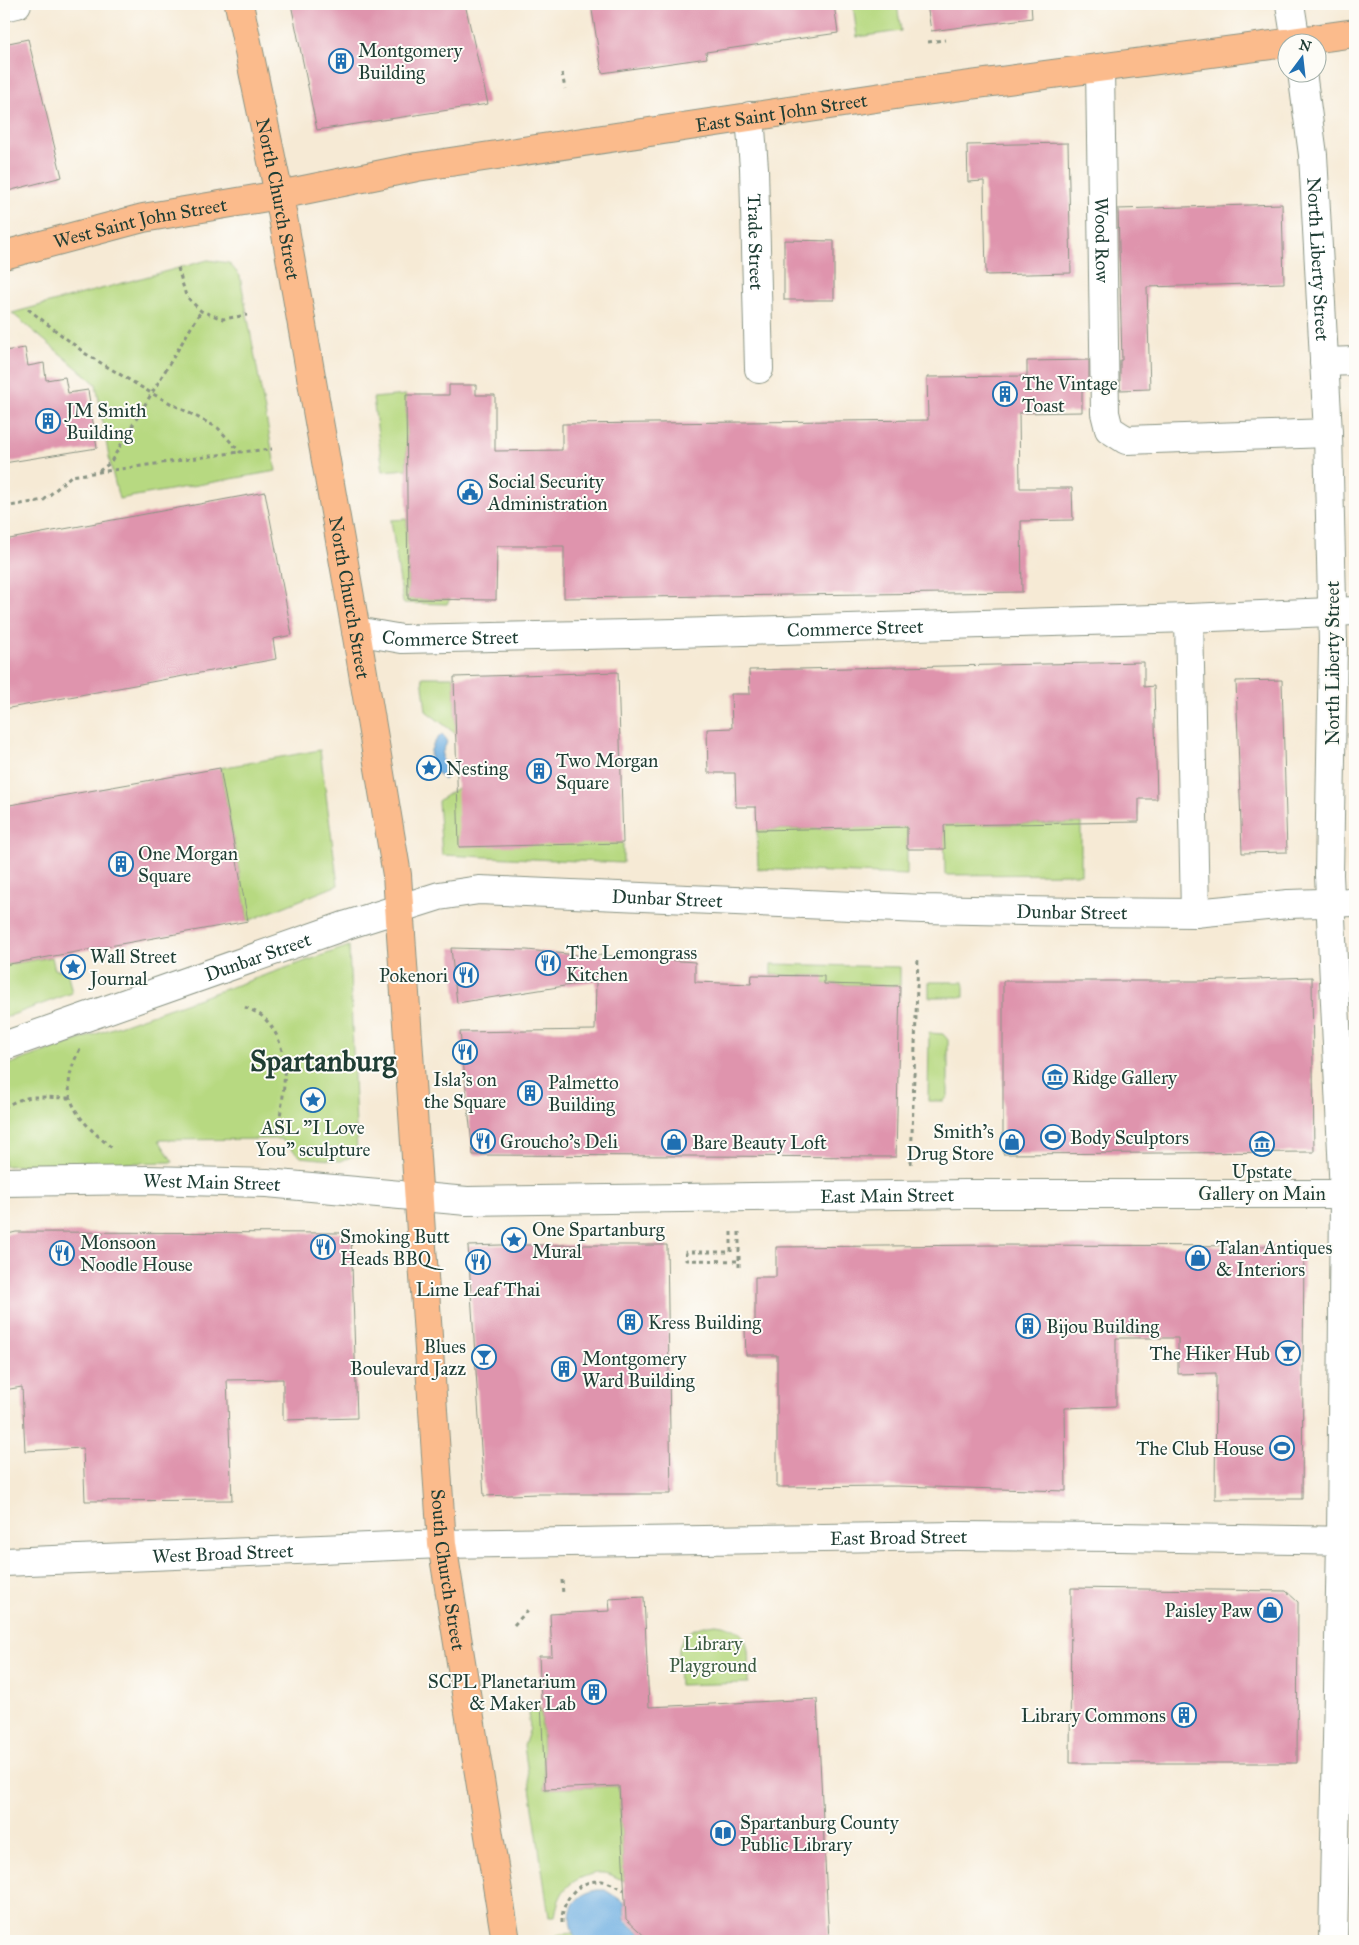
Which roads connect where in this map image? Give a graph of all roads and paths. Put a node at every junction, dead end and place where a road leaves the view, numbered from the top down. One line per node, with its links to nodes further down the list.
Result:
1 (16, 4): 4 (street)
2 (239, 4): 16 (main road, North Church Street)
3 (1290, 4): 5 (street)
4 (4, 7)
5 (1294, 32)
6 (1355, 33): 7 (main road)
7 (1326, 37)
8 (945, 40): 9 (path)
9 (928, 42)
10 (1276, 44): 11 (main road, East Saint John Street)
11 (1100, 68): 15 (main road, East Saint John Street); 26 (street, Wood Row)
12 (562, 73): 14 (path)
13 (1303, 82): 23 (street, North Liberty Street)
14 (565, 89)
15 (750, 116): 16 (main road, East Saint John Street); 24 (street, Trade Street)
16 (279, 195): 17 (main road, West Saint John Street); 33 (main road, North Church Street)
17 (4, 255)
18 (178, 268): 20 (path)
19 (28, 309): 25 (path)
20 (201, 311): 21 (path); 25 (path)
21 (247, 315)
22 (1355, 361): 23 (street)
23 (1324, 362): 26 (street, North Liberty Street)
24 (759, 369)
25 (151, 392): 28 (path); 29 (path)
26 (1328, 433): 31 (street, North Liberty Street)
27 (272, 449): 28 (path)
28 (240, 452): 29 (path)
29 (98, 472): 30 (path)
30 (4, 508)
31 (1344, 611): 32 (street, Commerce Street); 34 (street, North Liberty Street)
32 (1189, 618): 33 (street, Commerce Street); 36 (street)
33 (356, 631): 35 (main road, North Church Street)
34 (1343, 902): 36 (street, Dunbar Street); 47 (street, North Liberty Street)
35 (400, 908): 36 (street, Dunbar Street); 40 (street, Dunbar Street); 48 (main road, North Church Street)
36 (1195, 913)
37 (918, 957): 45 (path)
38 (245, 1007): 43 (path)
39 (83, 1044): 41 (path)
40 (4, 1046)
41 (69, 1098): 42 (path); 44 (path)
42 (4, 1108)
43 (278, 1128)
44 (112, 1148)
45 (911, 1164)
46 (4, 1182): 48 (street, West Main Street)
47 (1350, 1194): 48 (street, East Main Street); 53 (street, North Liberty Street)
48 (420, 1197): 54 (main road, South Church Street)
49 (731, 1232): 51 (path)
50 (739, 1232): 51 (path)
51 (739, 1261): 52 (path)
52 (739, 1270)
53 (1348, 1540): 54 (street, East Broad Street); 63 (street, North Liberty Street)
54 (442, 1544): 55 (street, West Broad Street); 62 (main road, South Church Street)
55 (4, 1562)
56 (562, 1580): 57 (path)
57 (563, 1595)
58 (528, 1610): 59 (path)
59 (514, 1625)
60 (624, 1890): 61 (path)
61 (562, 1923)
62 (506, 1941)
63 (1333, 1941)

